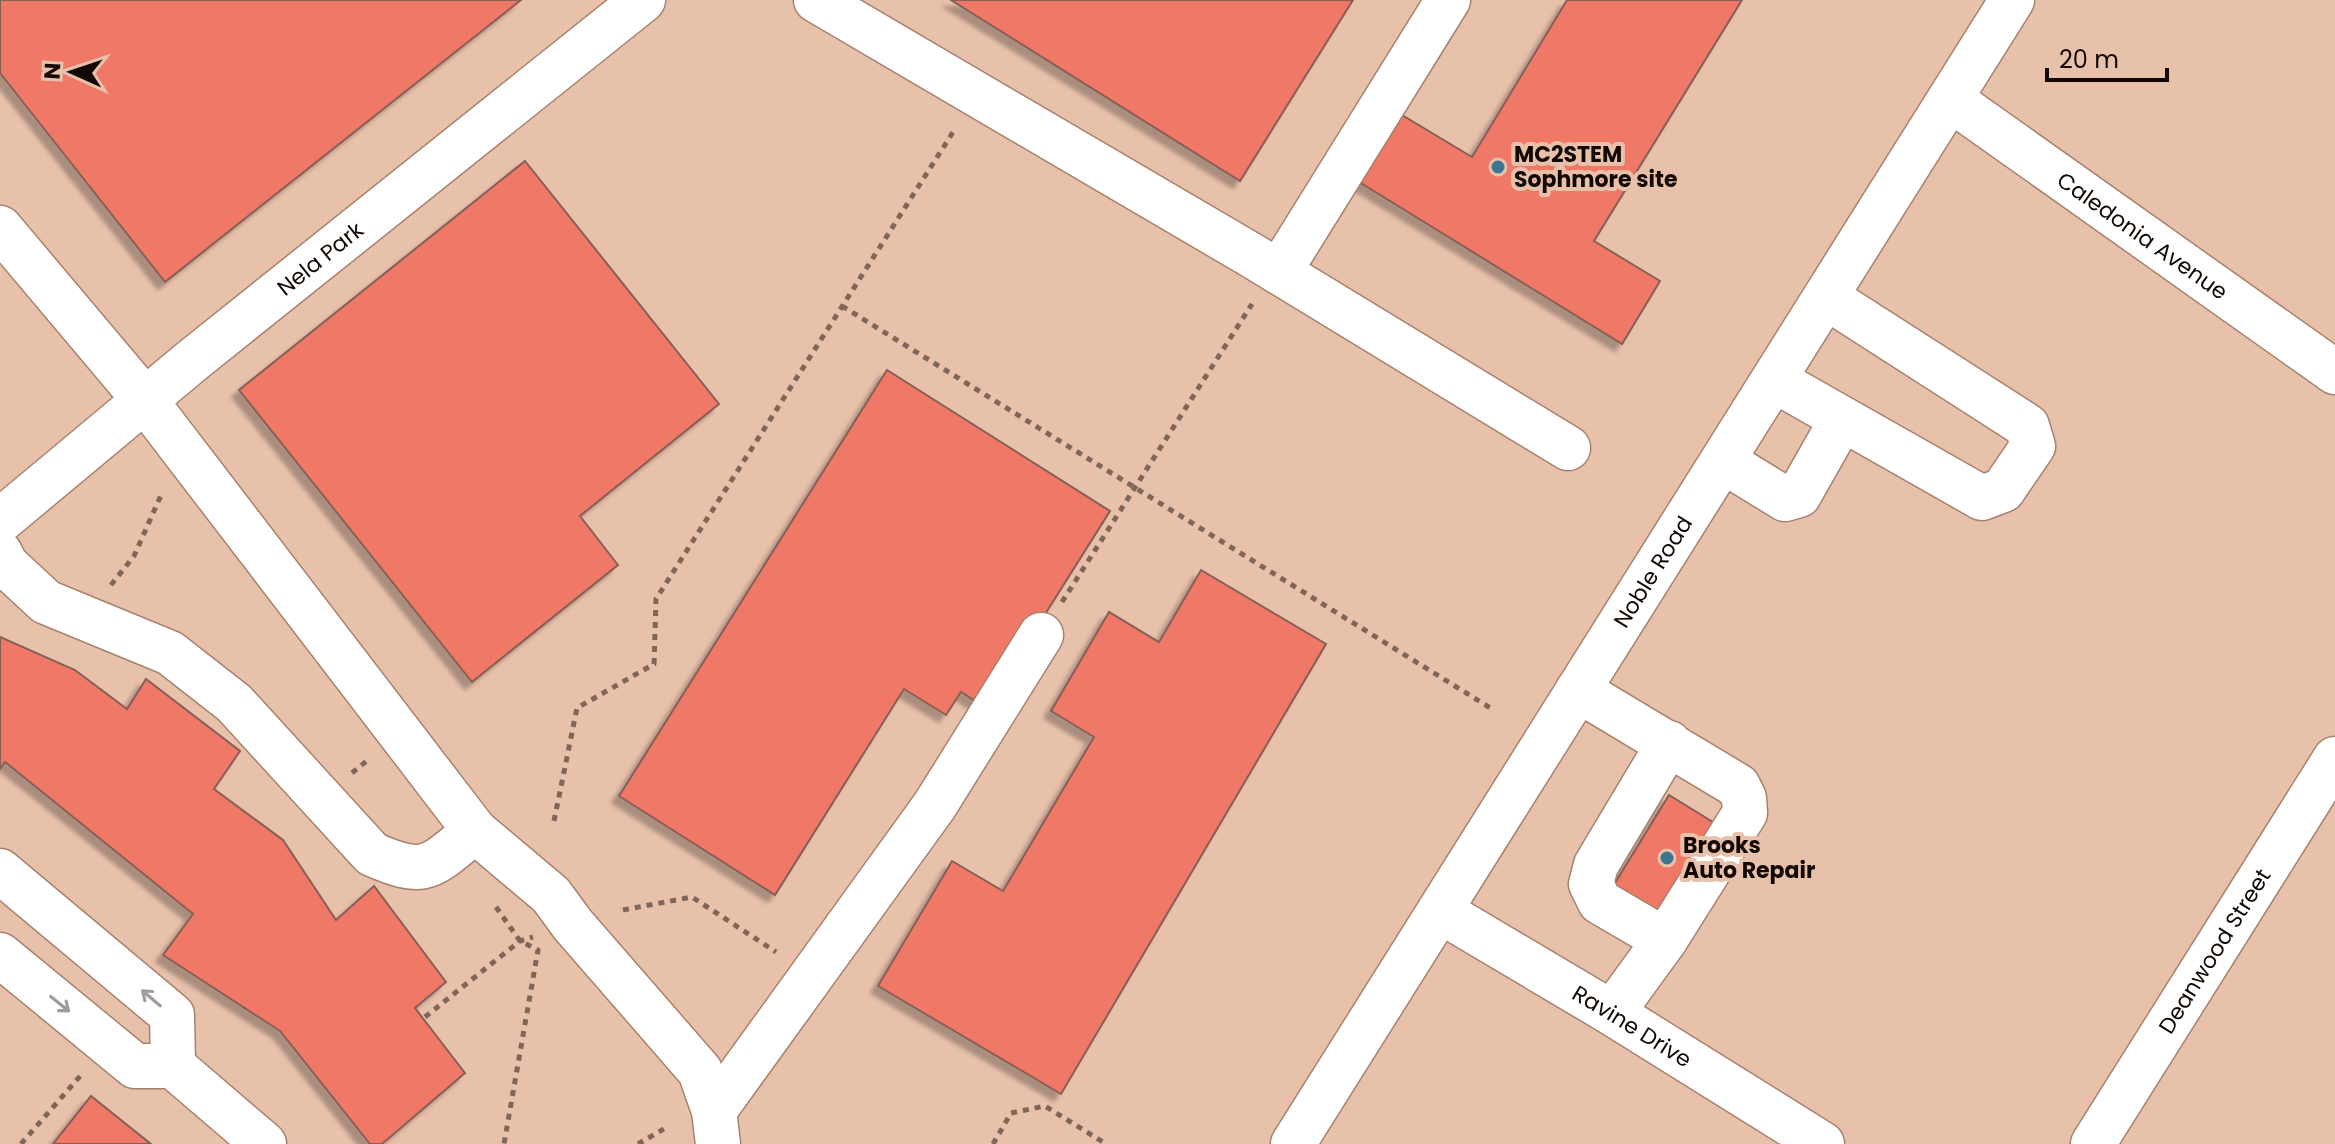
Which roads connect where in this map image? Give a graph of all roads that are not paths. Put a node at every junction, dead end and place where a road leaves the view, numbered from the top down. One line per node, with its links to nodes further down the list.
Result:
1 (643, 0): 11 (main road, Nela Park)
2 (816, 0): 7 (main road)
3 (1448, 0): 7 (main road)
4 (2012, 0): 5 (main road, Noble Road)
5 (1950, 99): 8 (main road, Noble Road); 9 (main road, Caledonia Avenue)
6 (0, 228): 11 (main road)
7 (1267, 286): 13 (main road)
8 (1826, 297): 10 (main road, Noble Road); 12 (main road)
9 (2335, 372)
10 (1774, 380): 12 (main road); 14 (main road, Noble Road)
11 (144, 399): 15 (main road, Nela Park); 21 (main road)
12 (1842, 419): 14 (main road)
13 (1568, 448)
14 (1723, 461): 18 (main road, Noble Road)
15 (0, 521)
16 (0, 553): 21 (main road)
17 (1041, 635): 28 (main road)
18 (1578, 690): 19 (main road); 23 (main road, Noble Road)
19 (1669, 743): 24 (main road); 24 (main road)
20 (2335, 759): 32 (main road, Deanwood Street)
21 (475, 831): 28 (main road)
22 (0, 871): 27 (main road, one-way to 22)
23 (1440, 911): 26 (main road, Ravine Drive); 30 (main road, Noble Road)
24 (1665, 940): 26 (main road)
25 (0, 955): 27 (main road, one-way to 27)
26 (1612, 1013): 31 (main road, Ravine Drive)
27 (173, 1066): 29 (main road)
28 (716, 1128)
29 (264, 1144)
30 (1293, 1144)
31 (1822, 1144)
32 (2093, 1144)

